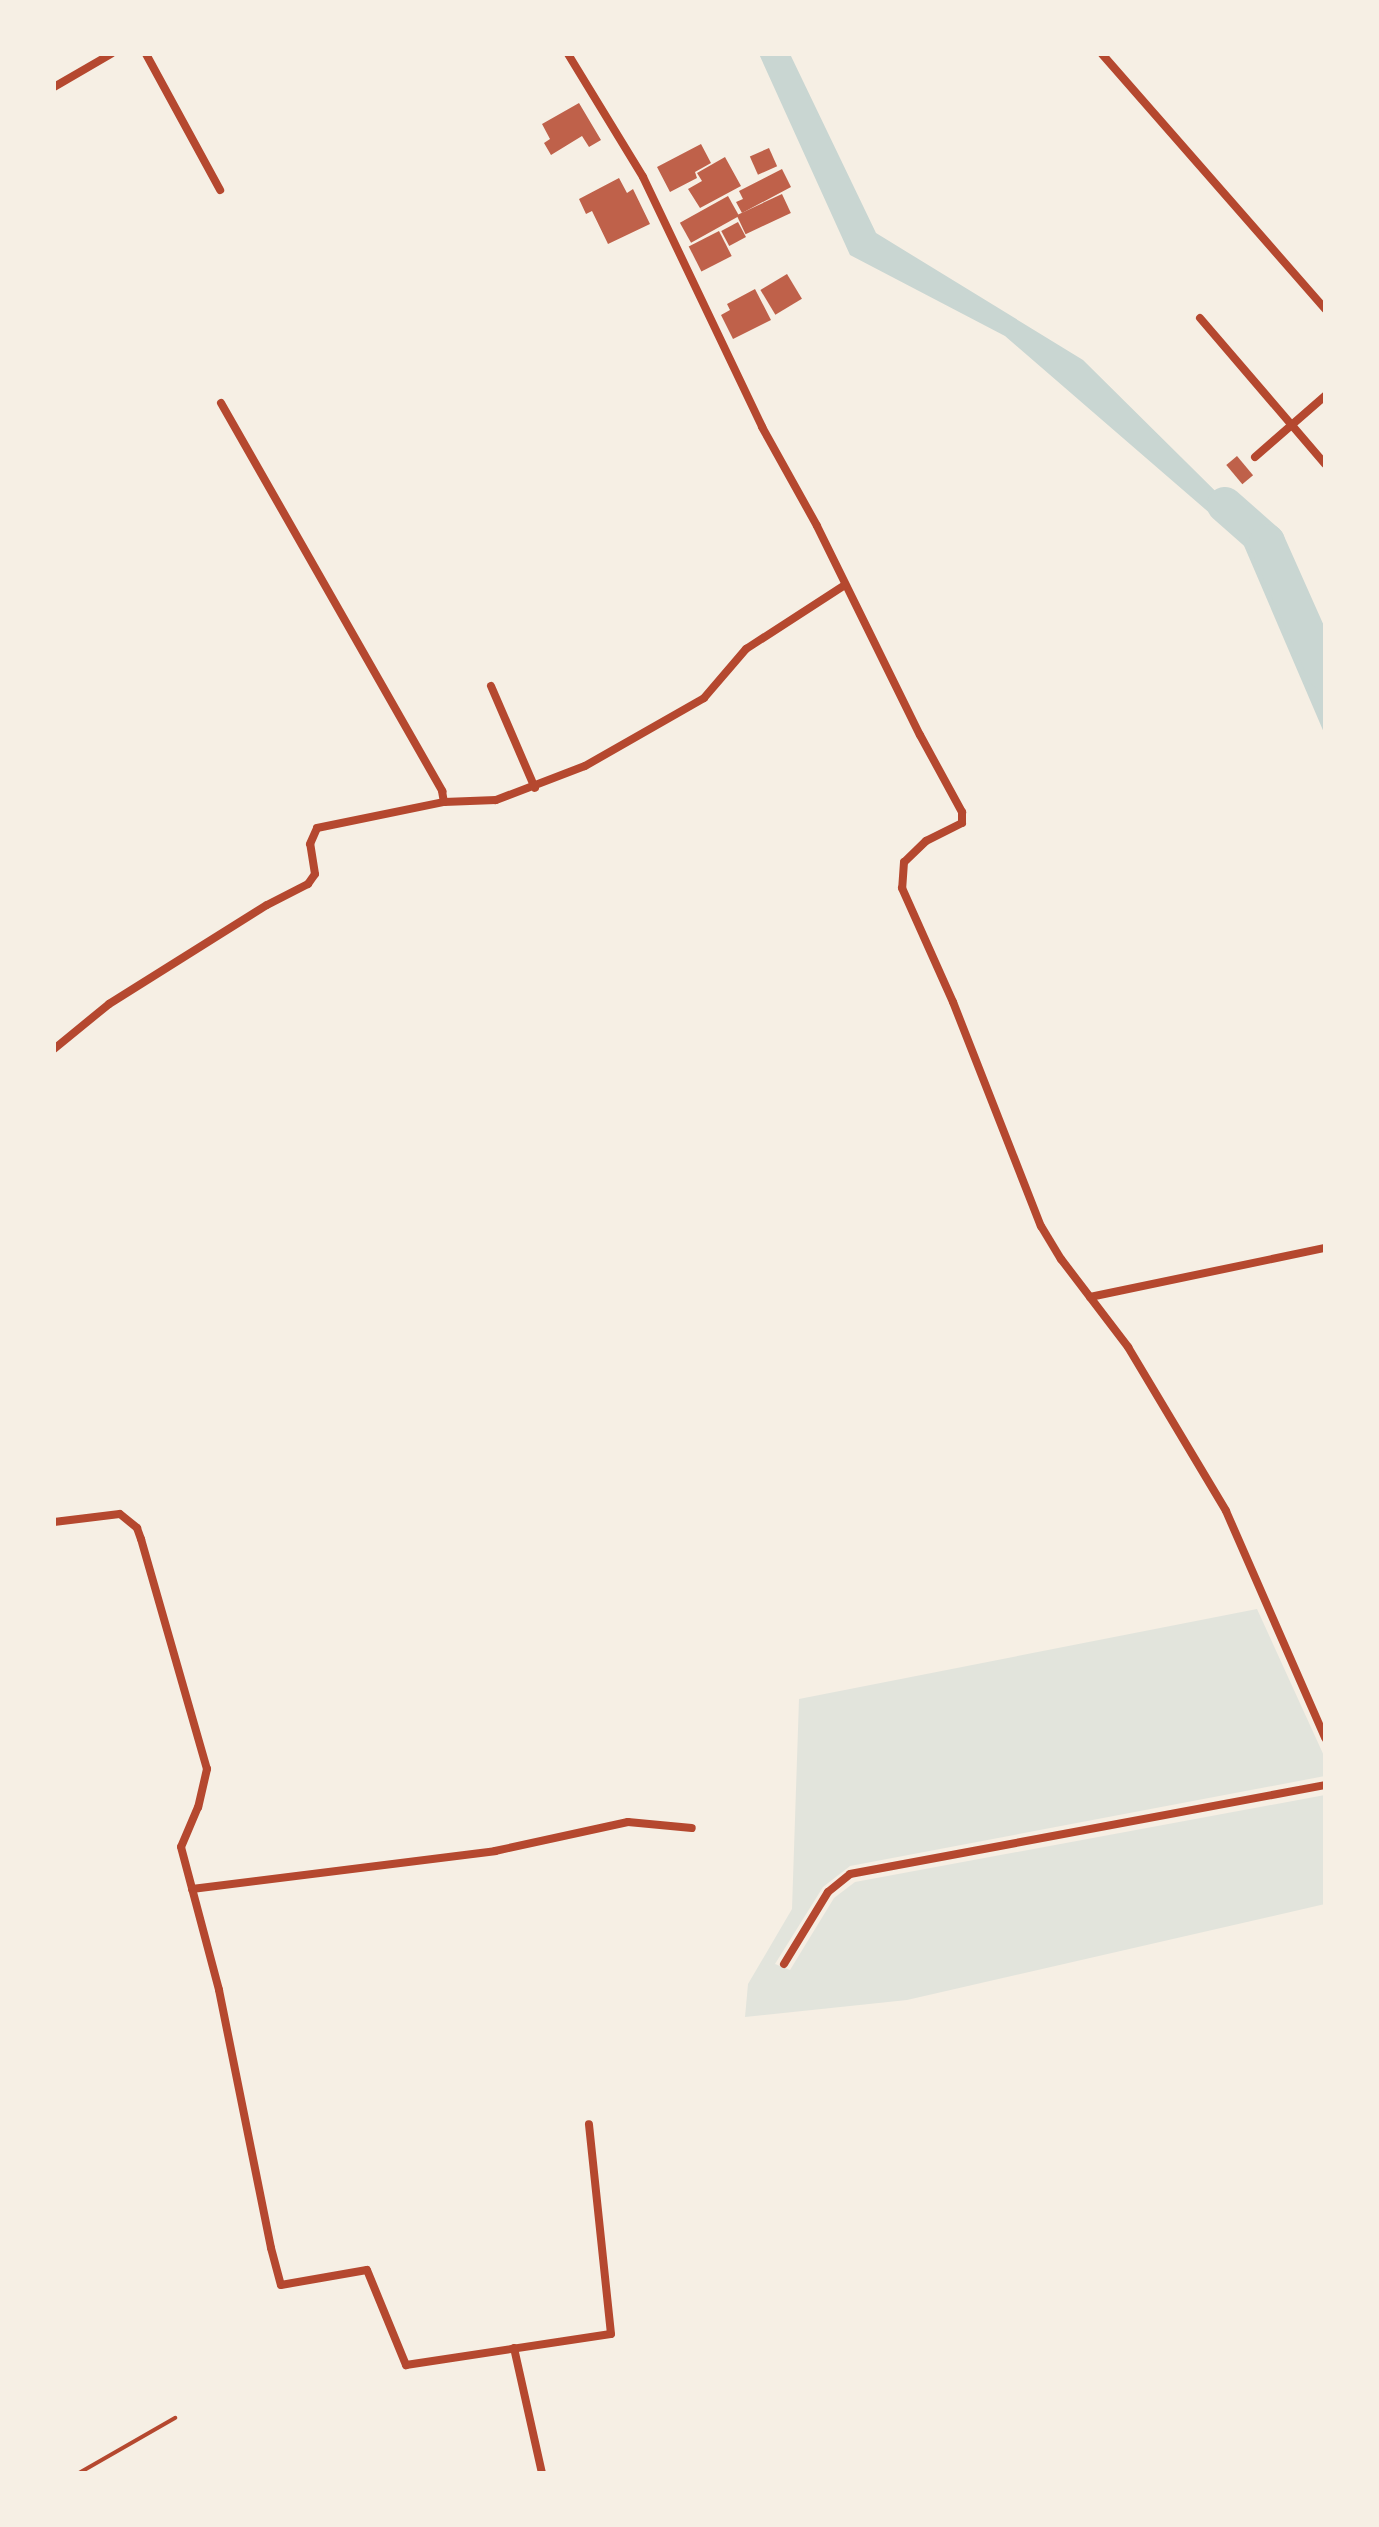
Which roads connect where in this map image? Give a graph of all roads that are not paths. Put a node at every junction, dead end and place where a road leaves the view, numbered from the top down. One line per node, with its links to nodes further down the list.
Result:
1 (111, 54): 5 (street)
2 (146, 54): 6 (street)
3 (568, 54): 14 (street)
4 (1102, 54): 7 (street)
5 (54, 87)
6 (220, 190)
7 (1325, 309)
8 (1200, 318): 11 (street)
9 (1325, 396): 11 (street)
10 (221, 403): 17 (street)
11 (1291, 425): 12 (street); 13 (street)
12 (1255, 457)
13 (1325, 464)
14 (845, 585): 16 (street); 20 (street)
15 (491, 686): 16 (street)
16 (535, 788): 17 (street)
17 (444, 802): 18 (street)
18 (54, 1049)
19 (1325, 1248): 20 (street)
20 (1090, 1297): 22 (street)
21 (54, 1522): 25 (street)
22 (1325, 1738)
23 (1325, 1785): 26 (street)
24 (692, 1828): 25 (street)
25 (192, 1889): 28 (street)
26 (784, 1964)
27 (589, 2124): 28 (street)
28 (514, 2348): 31 (street)
29 (175, 2418): 30 (lane)
30 (79, 2473)
31 (542, 2473)

